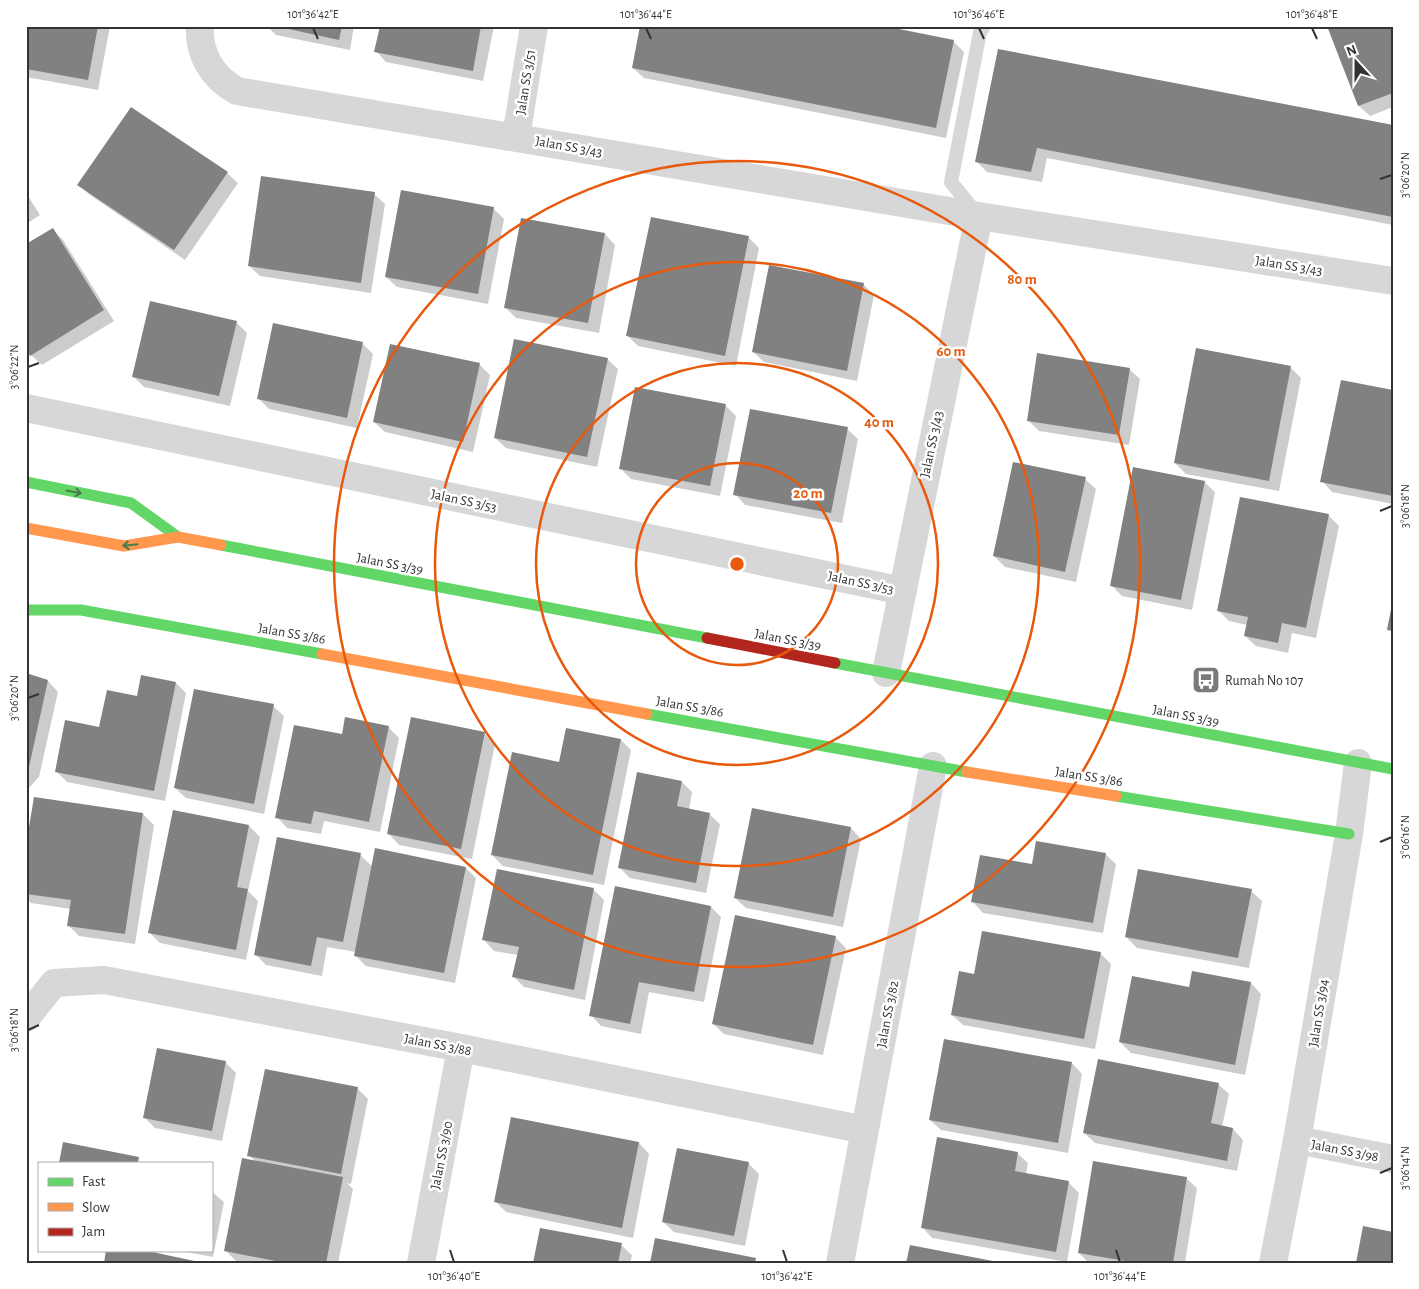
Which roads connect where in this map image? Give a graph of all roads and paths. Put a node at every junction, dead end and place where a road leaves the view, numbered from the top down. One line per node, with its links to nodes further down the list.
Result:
1 (200, 26): 4 (street, Jalan SS 3/43)
2 (534, 26): 4 (street, Jalan SS 3/51)
3 (984, 26): 5 (lane)
4 (516, 137): 5 (street, Jalan SS 3/43)
5 (978, 216): 6 (street, Jalan SS 3/43); 11 (street, Jalan SS 3/43)
6 (1393, 281)
7 (26, 408): 11 (street, Jalan SS 3/53)
8 (26, 482): 10 (street, Jalan SS 3/39, one-way to 10)
9 (26, 528): 10 (street, Jalan SS 3/39, one-way to 9)
10 (178, 537): 13 (street, Jalan SS 3/39)
11 (903, 591): 13 (street, Jalan SS 3/43)
12 (26, 610): 15 (street, Jalan SS 3/86)
13 (886, 673): 14 (street, Jalan SS 3/39)
14 (1358, 763): 16 (street, Jalan SS 3/39); 17 (street, Jalan SS 3/94)
15 (933, 766): 17 (street, Jalan SS 3/86); 20 (street, Jalan SS 3/82)
16 (1393, 770)
17 (1349, 834): 21 (street, Jalan SS 3/94)
18 (26, 1018): 19 (street, Jalan SS 3/88)
19 (461, 1048): 20 (street, Jalan SS 3/88); 23 (street, Jalan SS 3/90)
20 (865, 1130): 24 (street, Jalan SS 3/82)
21 (1297, 1140): 22 (street, Jalan SS 3/98); 25 (street, Jalan SS 3/94)
22 (1393, 1159)
23 (421, 1263)
24 (840, 1263)
25 (1273, 1263)

